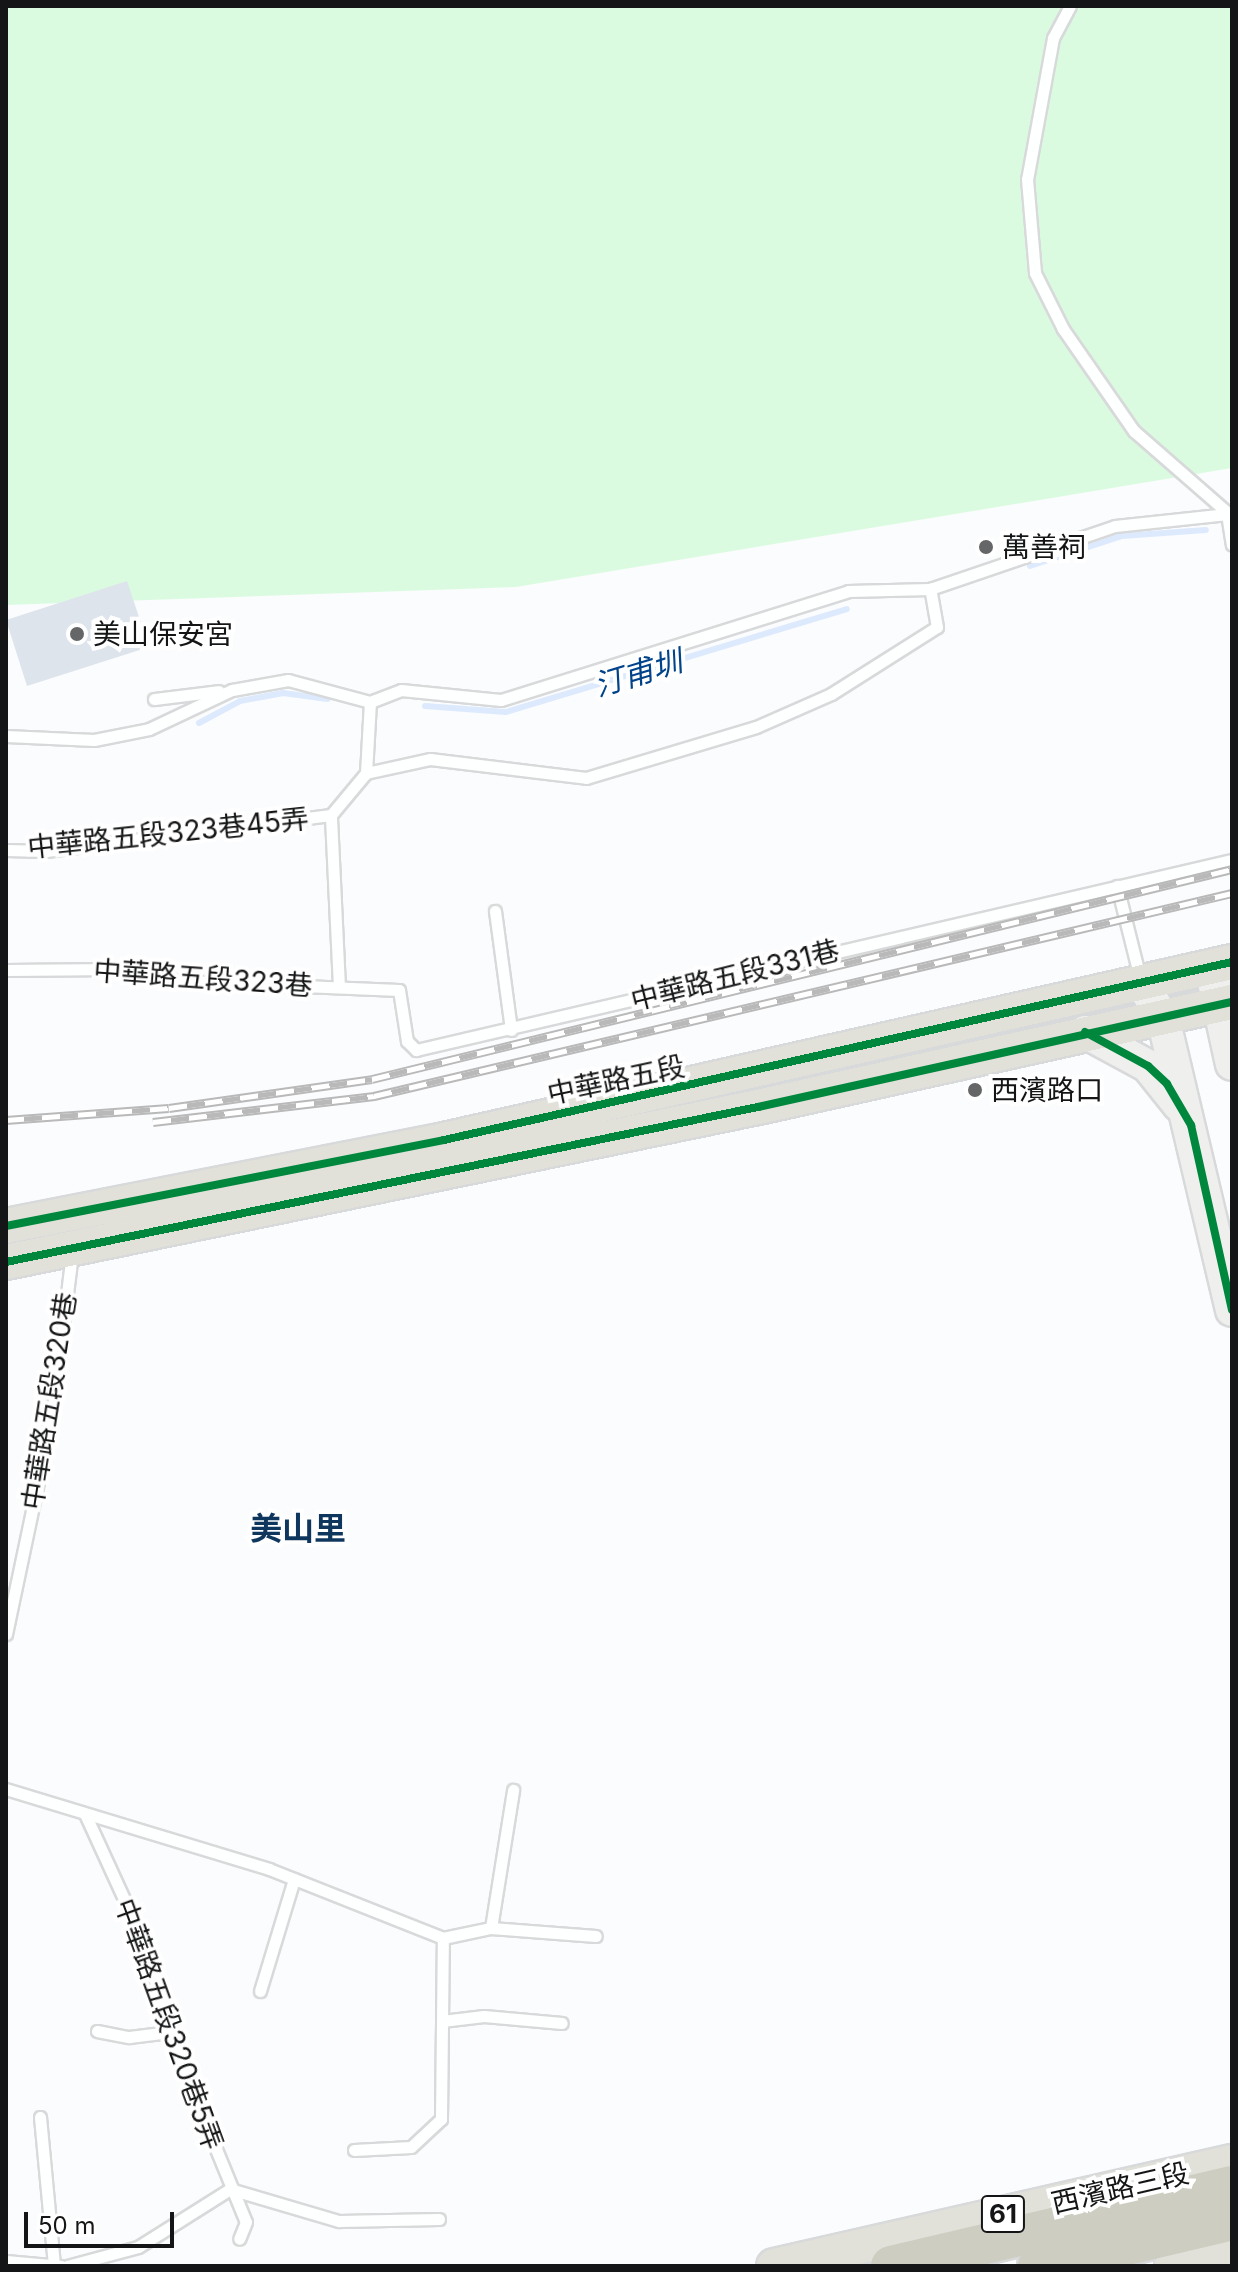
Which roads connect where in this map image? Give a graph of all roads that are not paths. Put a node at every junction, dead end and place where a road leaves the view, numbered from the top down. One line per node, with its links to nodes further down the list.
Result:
1 (1070, 6): 2 (lane)
2 (1230, 514): 3 (lane); 4 (lane)
3 (1232, 545)
4 (930, 589): 7 (lane); 9 (lane)
5 (232, 690): 6 (lane); 7 (lane); 8 (lane)
6 (154, 699)
7 (370, 702): 9 (lane)
8 (6, 736)
9 (366, 773): 10 (lane)
10 (331, 815): 11 (lane, 中華路五段323巷45弄); 18 (lane)
11 (6, 850)
12 (1232, 860): 13 (lane, 中華路五段331巷)
13 (1117, 886): 17 (lane); 22 (lane, 中華路五段331巷)
14 (495, 911): 22 (lane)
15 (1221, 965): 17 (main road, 中華路五段); 20 (street)
16 (6, 970): 18 (lane, 中華路五段323巷)
17 (1141, 982): 21 (street); 27 (main road, 中華路五段)
18 (339, 987): 19 (lane, 中華路五段323巷)
19 (399, 990): 22 (lane, 中華路五段331巷)
20 (1225, 1004): 21 (main road, 中華路五段); 24 (street)
21 (1163, 1018): 23 (main road, 中華路五段); 25 (street)
22 (511, 1030)
23 (1085, 1032): 25 (street); 27 (main road, 中華路五段)
24 (1232, 1064)
25 (1191, 1125): 29 (street)
26 (6, 1226): 27 (main road, 中華路五段)
27 (68, 1232): 28 (main road, 中華路五段); 30 (lane, 中華路五段320巷)
28 (6, 1262)
29 (1232, 1310)
30 (6, 1634)
31 (6, 1789): 33 (lane)
32 (513, 1790): 35 (lane)
33 (86, 1816): 34 (lane); 42 (lane, 中華路五段320巷5弄)
34 (294, 1879): 37 (lane); 38 (lane)
35 (491, 1928): 36 (lane); 37 (lane)
36 (596, 1936)
37 (443, 1938): 39 (lane)
38 (260, 1991)
39 (442, 2021): 40 (lane); 44 (lane)
40 (562, 2023)
41 (97, 2031): 42 (lane)
42 (168, 2032): 47 (lane, 中華路五段320巷5弄)
43 (40, 2117): 53 (lane)
44 (354, 2150)
45 (1232, 2162): 55 (main road, 西濱路三段 / 61)
46 (1232, 2186): 56 (highway, 61)
47 (230, 2189): 48 (lane); 50 (lane, 中華路五段320巷5弄); 54 (lane)
48 (439, 2219)
49 (1232, 2220): 57 (highway, 61)
50 (239, 2239)
51 (1232, 2250): 58 (main road)
52 (6, 2261): 53 (lane)
53 (54, 2265): 54 (lane)
54 (66, 2266)
55 (774, 2266)
56 (891, 2266)
57 (1038, 2266)
58 (1172, 2266)

